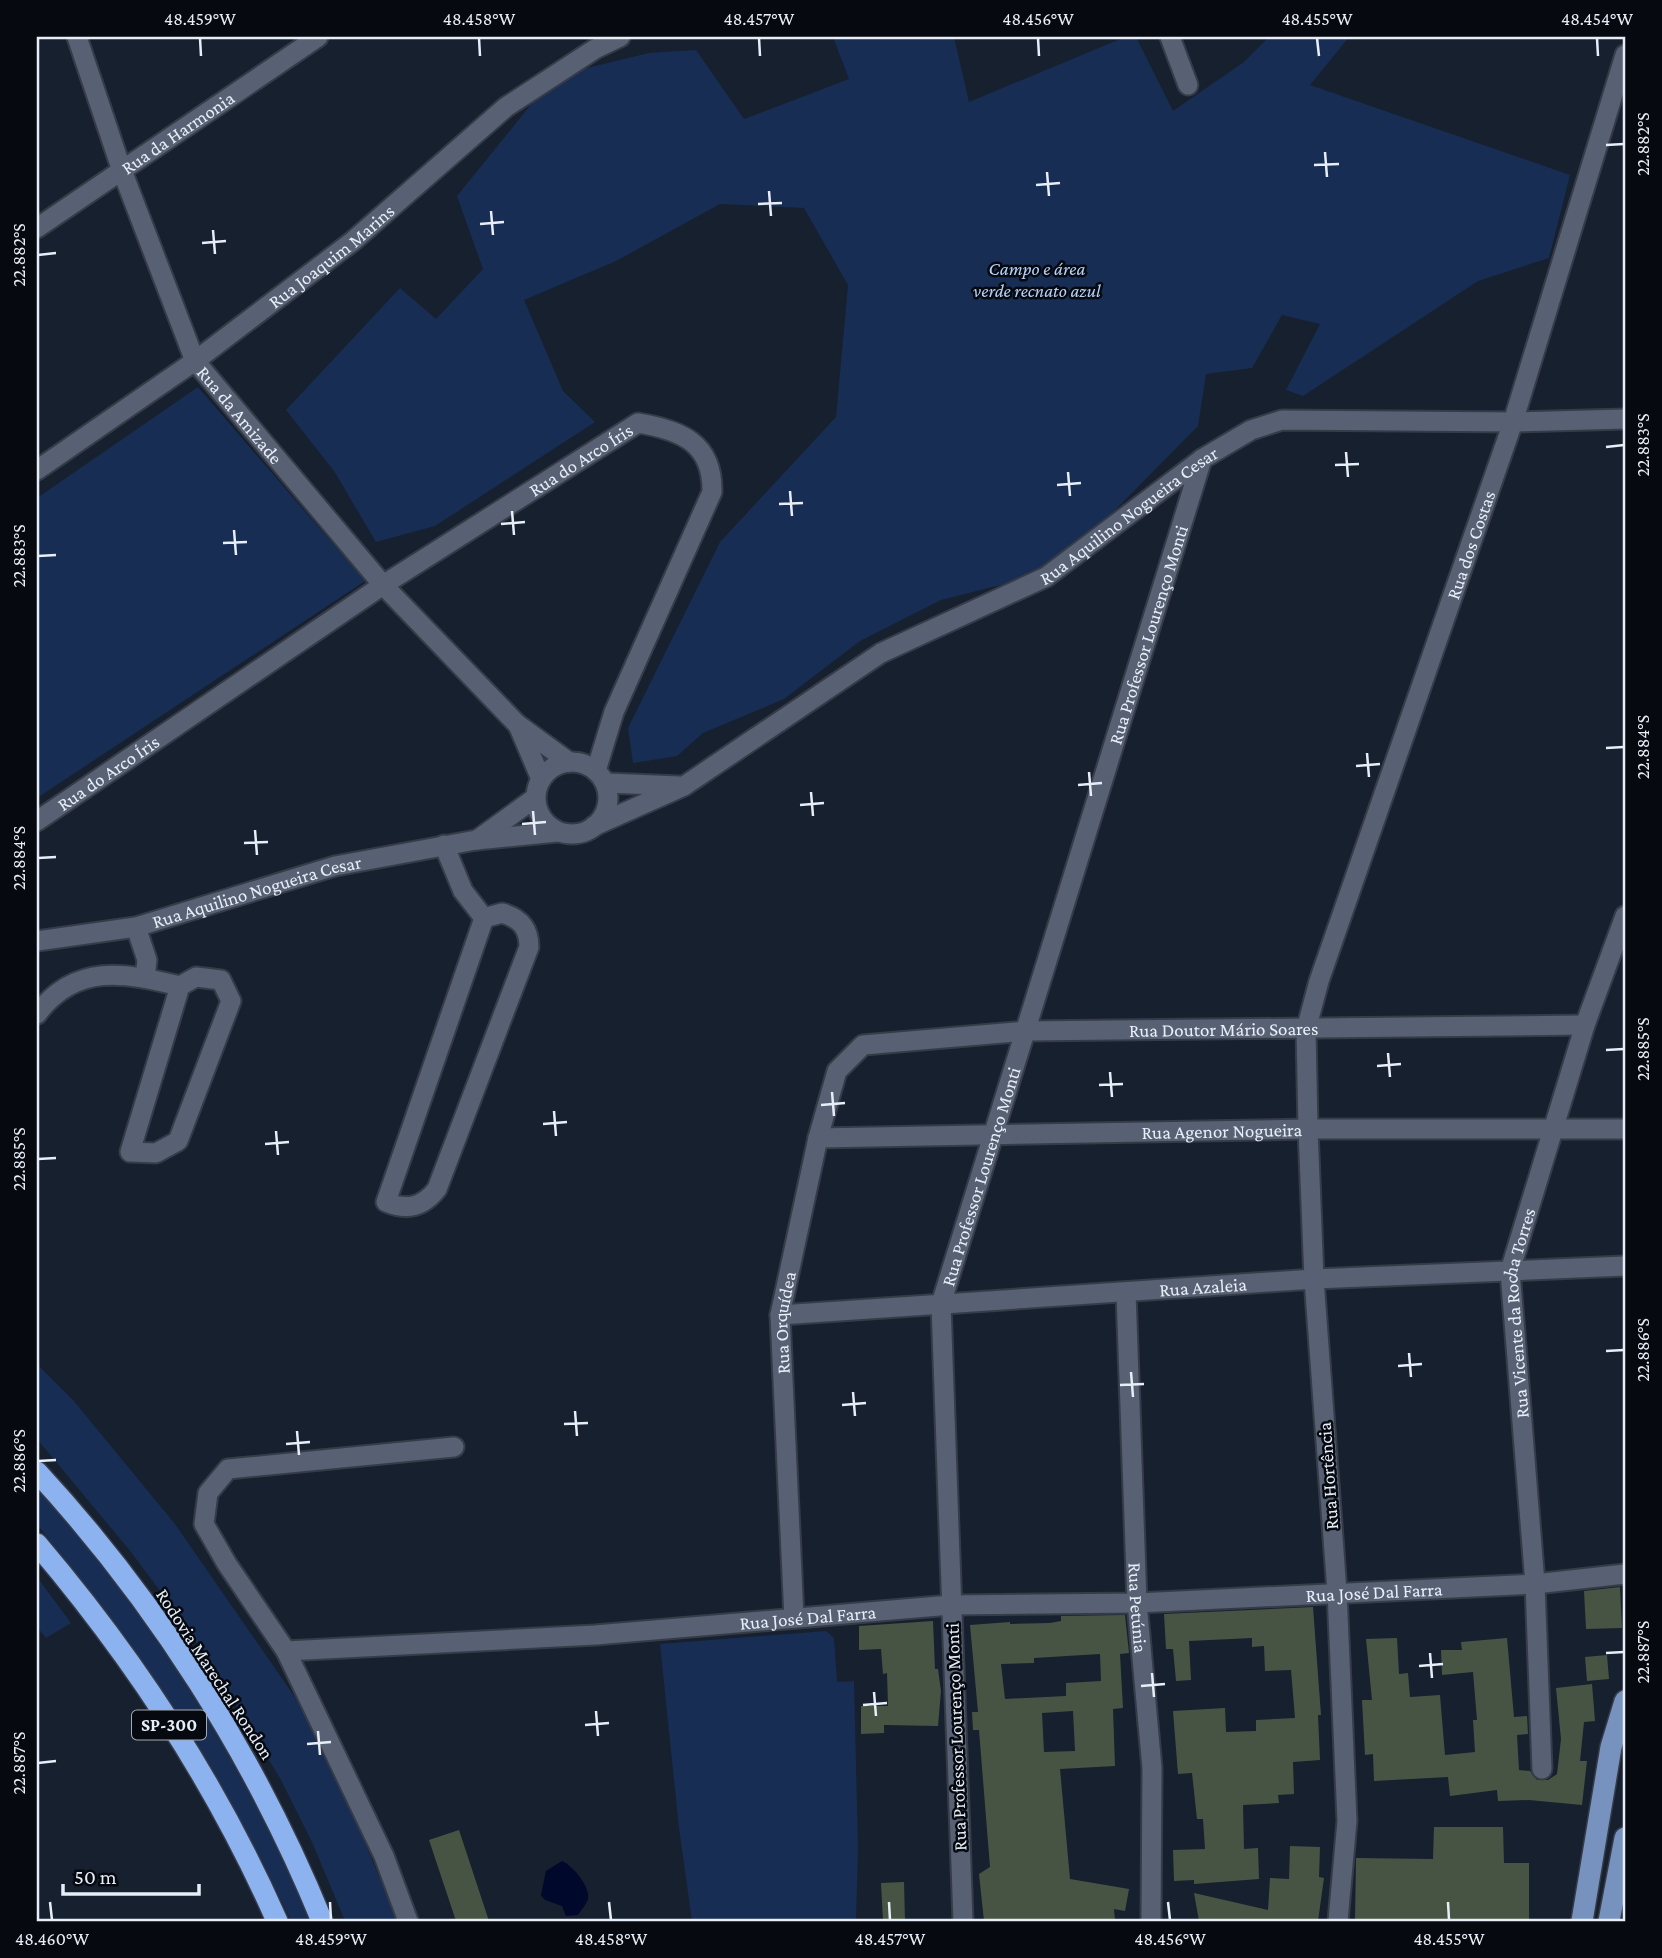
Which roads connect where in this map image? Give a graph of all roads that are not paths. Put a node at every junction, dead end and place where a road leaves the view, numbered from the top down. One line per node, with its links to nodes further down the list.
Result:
1 (77, 37): 7 (street, Rua da Amizade)
2 (318, 37): 7 (street, Rua da Harmonia)
3 (620, 37): 9 (street, Rua Joaquim Marins)
4 (1170, 37): 6 (street)
5 (1625, 55): 11 (street, Rua dos Costas)
6 (1188, 85)
7 (121, 168): 8 (street, Rua da Harmonia); 9 (street, Rua da Amizade)
8 (37, 228)
9 (195, 361): 13 (street, Rua Joaquim Marins); 14 (street, Rua da Amizade)
10 (1625, 419): 11 (street, Rua Aquilino Nogueira Cesar)
11 (1513, 422): 12 (street, Rua Aquilino Nogueira Cesar); 34 (street, Rua dos Costas)
12 (1202, 459): 18 (street, Rua Aquilino Nogueira Cesar); 35 (street, Rua Professor Lourenço Monti)
13 (37, 470)
14 (383, 585): 15 (street, Rua da Amizade); 17 (street, Rua do Arco Íris); 20 (street, Rua do Arco Íris)
15 (517, 724): 16 (street, Rua da Amizade); 19 (street, Rua da Amizade)
16 (569, 762): 17 (street); 19 (street)
17 (601, 777): 18 (street); 21 (street)
18 (684, 786): 21 (street, Rua Aquilino Nogueira Cesar)
19 (538, 788): 22 (street); 23 (street, Rua Aquilino Nogueira Cesar)
20 (37, 821)
21 (594, 826): 22 (street)
22 (557, 832): 23 (street, Rua Aquilino Nogueira Cesar)
23 (476, 840): 24 (street, Rua Aquilino Nogueira Cesar)
24 (444, 845): 26 (street); 27 (street, Rua Aquilino Nogueira Cesar)
25 (1625, 915): 29 (street, Rua Vicente da Rocha Torres)
26 (484, 918): 26 (street)
27 (136, 927): 28 (street, Rua Aquilino Nogueira Cesar); 30 (street)
28 (37, 941)
29 (1618, 956): 33 (street, Rua Vicente da Rocha Torres)
30 (145, 978): 31 (street); 32 (street)
31 (180, 986): 31 (street)
32 (37, 1014)
33 (1585, 1025): 34 (street, Rua Doutor Mário Soares); 38 (street, Rua Vicente da Rocha Torres)
34 (1306, 1030): 35 (street, Rua Doutor Mário Soares); 37 (street, Rua Hortência)
35 (1026, 1031): 36 (street, Rua Doutor Mário Soares); 40 (street, Rua Professor Lourenço Monti)
36 (863, 1045): 41 (street, Rua Orquídea)
37 (1308, 1129): 38 (street, Rua Agenor Nogueira); 40 (street, Rua Agenor Nogueira); 44 (street, Rua Hortência)
38 (1553, 1129): 39 (street, Rua Agenor Nogueira); 43 (street, Rua Vicente da Rocha Torres)
39 (1625, 1129)
40 (991, 1136): 41 (street, Rua Agenor Nogueira); 46 (street, Rua Professor Lourenço Monti)
41 (818, 1138): 47 (street, Rua Orquídea)
42 (1625, 1265): 43 (street, Rua Azaleia)
43 (1510, 1271): 44 (street, Rua Azaleia); 52 (street, Rua Vicente da Rocha Torres)
44 (1314, 1279): 45 (street, Rua Azaleia); 53 (street, Rua Hortência)
45 (1126, 1293): 46 (street, Rua Azaleia); 54 (street, Rua Petúnia)
46 (941, 1304): 47 (street, Rua Azaleia); 55 (street, Rua Professor Lourenço Monti)
47 (780, 1315): 56 (street, Rua Orquídea)
48 (454, 1447): 57 (street)
49 (37, 1472): 64 (highway, Rodovia Marechal Rondon / SP-300)
50 (37, 1544): 63 (highway, SP-300)
51 (1625, 1574): 52 (street, Rua José Dal Farra)
52 (1535, 1584): 53 (street, Rua José Dal Farra); 59 (street, Rua Vicente da Rocha Torres)
53 (1337, 1592): 54 (street, Rua José Dal Farra); 68 (street, Rua Hortência)
54 (1137, 1603): 55 (street, Rua José Dal Farra); 67 (street, Rua Petúnia)
55 (951, 1605): 56 (street, Rua José Dal Farra); 66 (street, Rua Professor Lourenço Monti)
56 (794, 1618): 57 (street, Rua José Dal Farra)
57 (286, 1651): 65 (street)
58 (1625, 1701): 62 (main road)
59 (1542, 1769)
60 (1625, 1838): 61 (main road)
61 (1622, 1873): 62 (street); 70 (main road)
62 (1590, 1876): 69 (main road)
63 (275, 1918)
64 (322, 1921)
65 (408, 1921)
66 (963, 1921)
67 (1151, 1921)
68 (1338, 1921)
69 (1582, 1921)
70 (1609, 1921)

